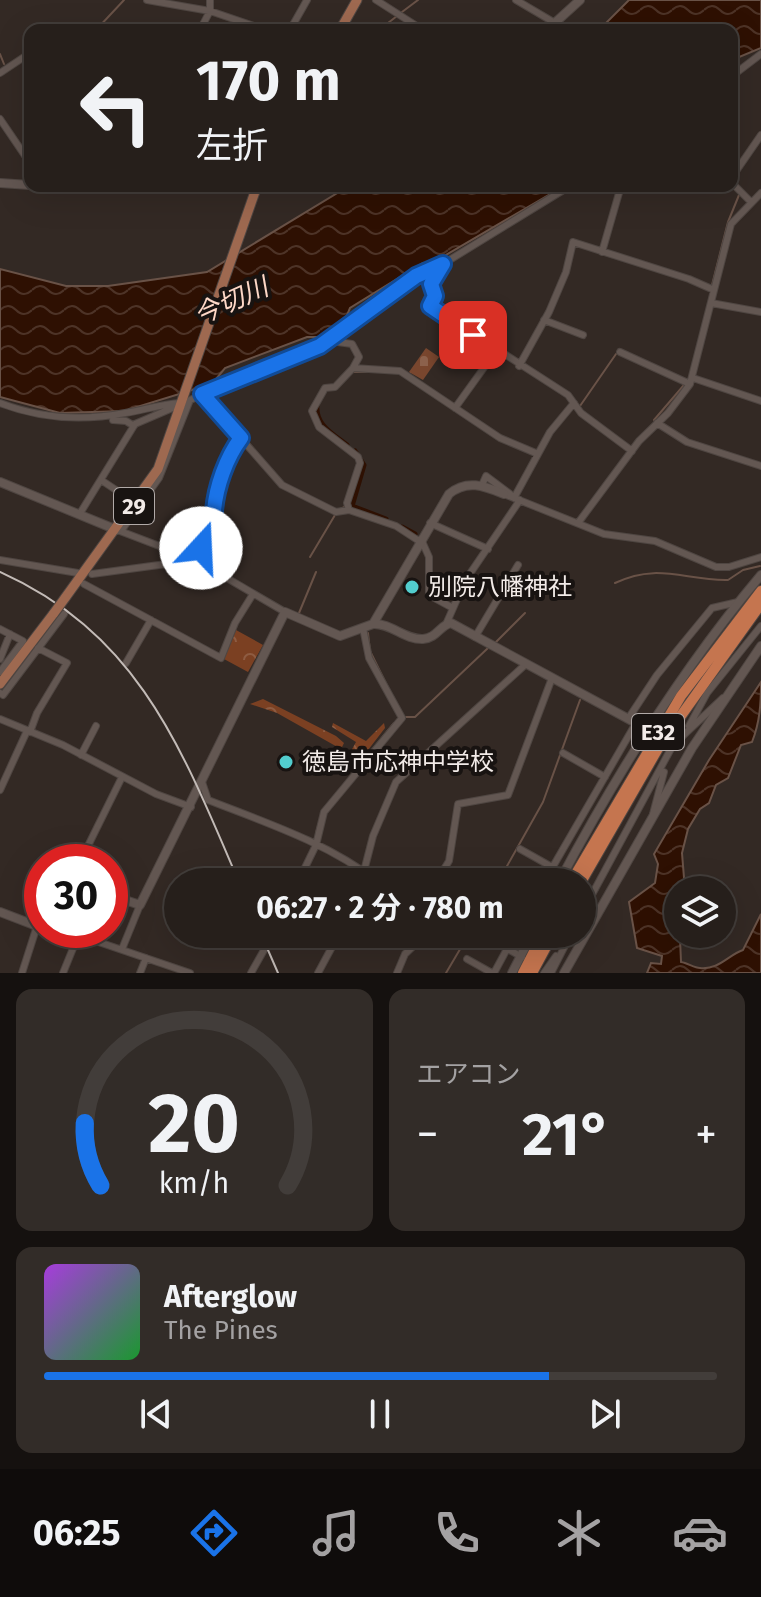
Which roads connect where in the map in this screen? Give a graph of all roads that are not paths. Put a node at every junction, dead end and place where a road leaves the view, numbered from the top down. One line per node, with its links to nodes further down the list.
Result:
1 (147, 0): 8 (street)
2 (210, 0): 8 (street)
3 (307, 0): 12 (street)
4 (357, 0): 13 (main road)
5 (378, 0): 14 (street)
6 (516, 0): 9 (street)
7 (580, 0): 9 (street)
8 (210, 11): 10 (street); 11 (street)
9 (555, 23)
10 (203, 24)
11 (248, 24)
12 (293, 24)
13 (343, 24)
14 (414, 24)
15 (761, 54): 18 (street)
16 (24, 57): 19 (street)
17 (0, 61): 19 (street)
18 (738, 71)
19 (2, 72)
20 (0, 119): 22 (street)
21 (761, 135): 23 (street)
22 (24, 153)
23 (738, 171)
24 (0, 183): 25 (street)
25 (24, 183)
26 (738, 187): 31 (street)
27 (255, 192): 48 (main road, 29)
28 (560, 192): 33 (street)
29 (619, 192): 32 (street)
30 (761, 193): 31 (street)
31 (750, 201): 34 (street)
32 (602, 252): 34 (street); 37 (street)
33 (443, 264): 38 (street); 40 (street)
34 (712, 289): 35 (street)
35 (711, 303): 36 (street); 44 (street)
36 (761, 312)
37 (544, 320): 39 (street); 42 (street)
38 (334, 335): 43 (street); 45 (street)
39 (583, 335)
40 (496, 351): 42 (street); 50 (street)
41 (620, 352): 44 (street)
42 (519, 366): 49 (street)
43 (353, 368): 50 (street); 62 (street)
44 (691, 381): 46 (street); 52 (street)
45 (202, 394): 54 (street); 66 (street)
46 (761, 401)
47 (0, 403): 48 (street)
48 (184, 403): 53 (street); 66 (main road, 29)
49 (574, 403): 55 (street); 56 (street)
50 (455, 408): 56 (street)
51 (113, 420): 53 (street)
52 (657, 423): 55 (street); 57 (street)
53 (134, 426): 58 (street)
54 (241, 438): 62 (street); 71 (street)
55 (632, 451): 65 (street)
56 (538, 454): 61 (street)
57 (761, 466)
58 (101, 480): 60 (street); 63 (street)
59 (0, 482): 63 (street)
60 (119, 492)
61 (513, 497): 64 (street); 65 (street); 68 (street)
62 (348, 506): 67 (street)
63 (79, 515): 66 (street)
64 (429, 523): 67 (street); 68 (street)
65 (578, 523): 69 (street)
66 (119, 531): 71 (street); 81 (main road, 29, bridge)
67 (420, 540): 79 (street); 84 (street)
68 (488, 549): 79 (street)
69 (761, 557)
70 (0, 560): 73 (street)
71 (196, 560): 76 (street); 82 (street)
72 (518, 565): 89 (street)
73 (76, 575)
74 (761, 575): 77 (street)
75 (761, 591): 127 (highway, E32)
76 (253, 594): 80 (street); 82 (street)
77 (738, 602): 101 (street); 103 (street)
78 (761, 604): 128 (highway, E32)
79 (451, 607): 83 (street)
80 (285, 612): 86 (street); 111 (street)
81 (59, 613): 91 (street); 97 (main road, 29)
82 (151, 620): 93 (street)
83 (447, 622): 84 (street); 89 (street)
84 (373, 624): 86 (street)
85 (761, 626): 105 (street)
86 (363, 628): 119 (street)
87 (0, 629): 88 (street)
88 (10, 634): 92 (street); 95 (street)
89 (475, 637): 94 (street)
90 (761, 646): 99 (street)
91 (38, 648): 98 (street); 104 (street)
92 (0, 659)
93 (126, 663)
94 (526, 664): 96 (street); 124 (street)
95 (0, 672)
96 (552, 678): 101 (street); 125 (street)
97 (0, 684)
98 (0, 693)
99 (723, 698): 105 (street); 115 (street)
100 (0, 719): 104 (street)
101 (632, 721): 103 (street); 110 (street)
102 (96, 726): 107 (street)
103 (649, 730): 112 (street)
104 (28, 732): 107 (street); 113 (street)
105 (685, 734): 108 (street)
106 (563, 753): 110 (street)
107 (81, 755): 109 (street)
108 (666, 762): 115 (street); 129 (street)
109 (122, 777): 114 (street); 118 (street)
110 (604, 778): 112 (street); 116 (street)
111 (202, 782): 114 (street); 119 (street)
112 (613, 785): 117 (street)
113 (0, 790)
114 (191, 807): 131 (street)
115 (653, 814): 160 (street)
116 (574, 829): 117 (street); 121 (street)
117 (584, 835): 126 (street)
118 (89, 844)
119 (316, 845): 122 (street); 123 (street)
120 (520, 849): 121 (street)
121 (552, 867)
122 (305, 868)
123 (358, 868)
124 (365, 868)
125 (445, 868)
126 (566, 868)
127 (579, 868)
128 (589, 868)
129 (596, 888)
130 (128, 901): 131 (street)
131 (140, 905): 144 (street)
132 (0, 912): 133 (street)
133 (24, 921)
134 (32, 948): 150 (street)
135 (73, 948): 151 (street)
136 (119, 948): 144 (street)
137 (331, 948): 155 (street)
138 (411, 948): 156 (street)
139 (507, 948): 147 (street); 157 (street)
140 (527, 948): 147 (street)
141 (536, 948): 159 (highway)
142 (549, 948): 149 (highway)
143 (562, 948): 149 (street)
144 (122, 949): 146 (street)
145 (264, 950): 154 (street)
146 (146, 958): 152 (street); 153 (street)
147 (523, 958): 158 (street)
148 (467, 959): 157 (street)
149 (543, 971)
150 (22, 973)
151 (63, 973)
152 (140, 973)
153 (190, 973)
154 (251, 973)
155 (318, 973)
156 (397, 973)
157 (493, 973)
158 (512, 973)
159 (523, 973)
160 (564, 973)

